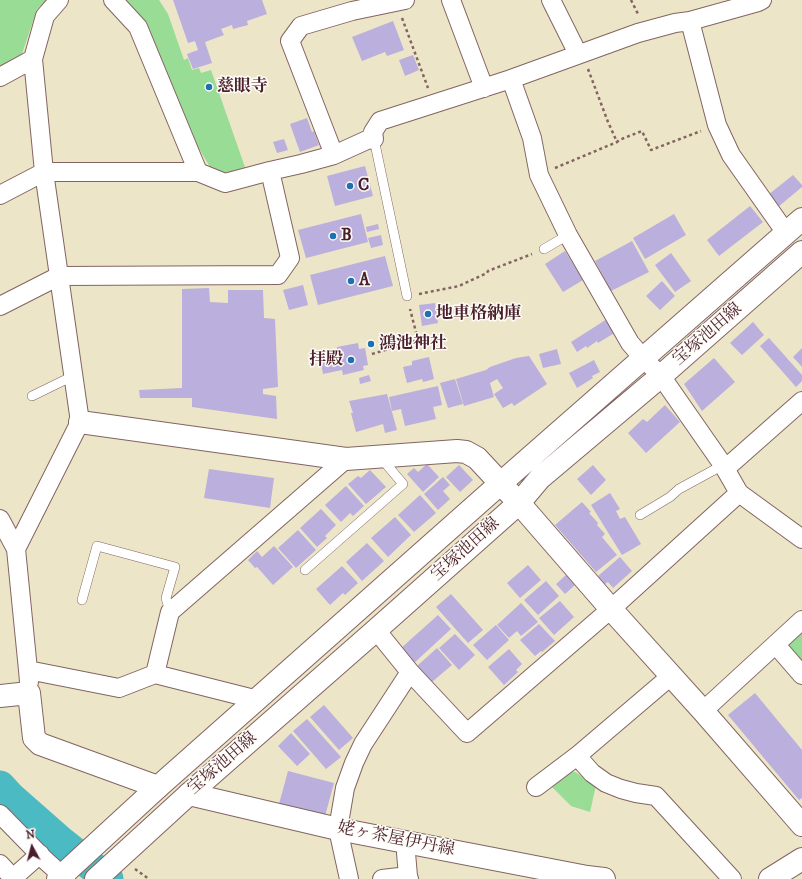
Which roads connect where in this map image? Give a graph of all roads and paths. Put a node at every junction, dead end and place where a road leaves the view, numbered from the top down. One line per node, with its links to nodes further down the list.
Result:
1 (59, 0): 9 (street)
2 (113, 0): 20 (street)
3 (451, 0): 12 (street)
4 (551, 0): 8 (street)
5 (762, 0): 7 (street)
6 (400, 1): 13 (path); 17 (street)
7 (690, 21): 8 (street); 14 (street)
8 (580, 54): 11 (street); 16 (path)
9 (33, 59): 10 (street); 19 (street)
10 (0, 76)
11 (511, 79): 12 (street); 21 (street)
12 (484, 88): 13 (street)
13 (433, 104): 15 (street)
14 (717, 125): 16 (path); 23 (street)
15 (374, 139): 17 (street); 28 (lane)
16 (618, 142): 21 (path)
17 (334, 155): 18 (street)
18 (270, 171): 20 (street); 27 (street)
19 (44, 172): 20 (street); 22 (street); 27 (street)
20 (198, 172)
21 (539, 175): 24 (street)
22 (0, 195)
23 (794, 226): 31 (street)
24 (568, 235): 25 (lane); 31 (street)
25 (544, 249): 28 (path)
26 (802, 252): 33 (street, 宝塚池田線)
27 (59, 276): 29 (street); 32 (street)
28 (407, 296): 30 (path)
29 (0, 306)
30 (372, 354)
31 (643, 358): 33 (street); 40 (street)
32 (73, 376): 34 (lane); 36 (street)
33 (661, 376): 39 (street); 42 (street, 宝塚池田線)
34 (32, 396)
35 (802, 401): 39 (street)
36 (80, 422): 38 (street); 46 (street)
37 (386, 456): 38 (street); 40 (street); 47 (lane)
38 (346, 459): 50 (street)
39 (724, 467): 41 (street); 43 (lane)
40 (500, 483): 42 (street); 61 (street)
41 (739, 494): 45 (street); 49 (street)
42 (519, 503): 49 (street); 52 (street, 宝塚池田線)
43 (640, 515)
44 (0, 520): 46 (street)
45 (802, 539)
46 (16, 549): 54 (street)
47 (305, 570)
48 (82, 600): 50 (lane)
49 (611, 609): 55 (street); 58 (street)
50 (170, 612): 56 (street)
51 (802, 620): 53 (street)
52 (376, 630): 55 (street); 66 (street, 宝塚池田線)
53 (776, 645): 57 (street); 62 (street)
54 (28, 670): 56 (street); 59 (street)
55 (410, 672): 69 (street)
56 (155, 674): 61 (street)
57 (802, 675)
58 (672, 676): 62 (street); 63 (street)
59 (29, 693): 60 (street); 64 (street)
60 (0, 696)
61 (258, 700): 64 (street)
62 (702, 711): 68 (street)
63 (577, 756): 65 (street); 82 (street)
64 (158, 787): 75 (street)
65 (536, 787)
66 (189, 794): 69 (street, 姥ヶ茶屋伊丹線); 72 (street, 宝塚池田線)
67 (0, 814): 71 (street)
68 (802, 825)
69 (338, 829): 70 (street, 姥ヶ茶屋伊丹線); 79 (street)
70 (411, 843): 76 (street); 81 (street, 姥ヶ茶屋伊丹線)
71 (40, 854): 74 (street); 75 (street)
72 (126, 858): 77 (street, 宝塚池田線); 78 (path)
73 (802, 859): 83 (street)
74 (0, 864)
75 (63, 876)
76 (409, 877): 80 (street)
77 (96, 879)
78 (149, 879)
79 (349, 879)
80 (382, 879)
81 (604, 879)
82 (732, 879)
83 (770, 879)

